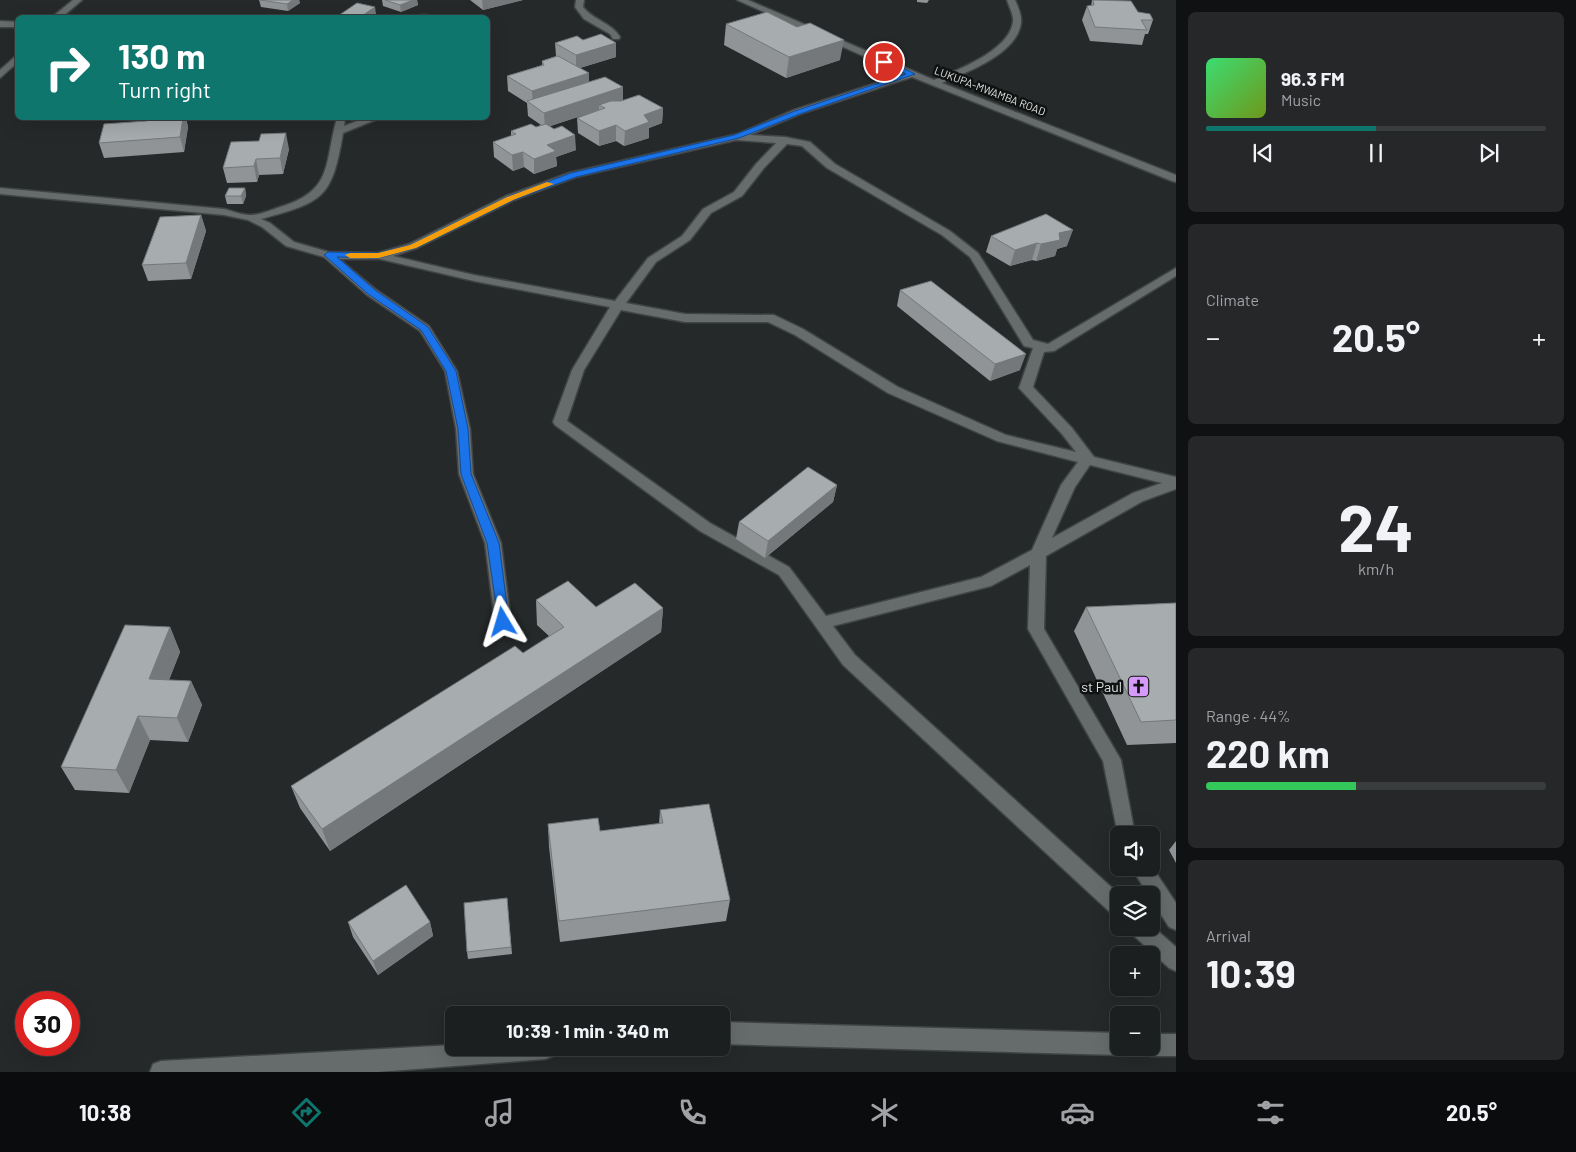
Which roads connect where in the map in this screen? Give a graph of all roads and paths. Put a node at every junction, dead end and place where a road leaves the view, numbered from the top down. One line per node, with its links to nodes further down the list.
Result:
1 (78, 0): 5 (street)
2 (580, 0): 8 (street)
3 (741, 0): 10 (street, LUKUPA-MWAMBA ROAD)
4 (1011, 0): 12 (street)
5 (59, 15)
6 (0, 24): 7 (street)
7 (15, 24)
8 (616, 37)
9 (15, 60): 11 (street)
10 (912, 74): 12 (street, LUKUPA-MWAMBA ROAD); 16 (street)
11 (0, 75)
12 (934, 83): 18 (street, LUKUPA-MWAMBA ROAD)
13 (341, 120): 15 (street)
14 (367, 120): 15 (street)
15 (338, 132): 20 (street)
16 (736, 137): 17 (street); 22 (street)
17 (785, 140): 24 (street); 25 (street)
18 (1176, 178)
19 (0, 191): 20 (street)
20 (251, 218): 21 (street)
21 (328, 255): 22 (street); 29 (street)
22 (379, 256): 24 (street)
23 (1176, 271): 25 (street)
24 (618, 305): 26 (street); 30 (street)
25 (1044, 349): 26 (street)
26 (1088, 458): 27 (street); 28 (street)
27 (1176, 483): 28 (street)
28 (1038, 553): 30 (street); 31 (street)
29 (503, 622)
30 (821, 623): 33 (street)
31 (1124, 826)
32 (1147, 876): 34 (street)
33 (1110, 900)
34 (1176, 920)
35 (1149, 936): 36 (street)
36 (1176, 960)
37 (730, 1033): 38 (street)
38 (1110, 1044)
39 (1160, 1045): 40 (street)
40 (1176, 1046)
41 (489, 1056): 42 (street)
42 (418, 1066): 43 (street)
43 (161, 1072)

